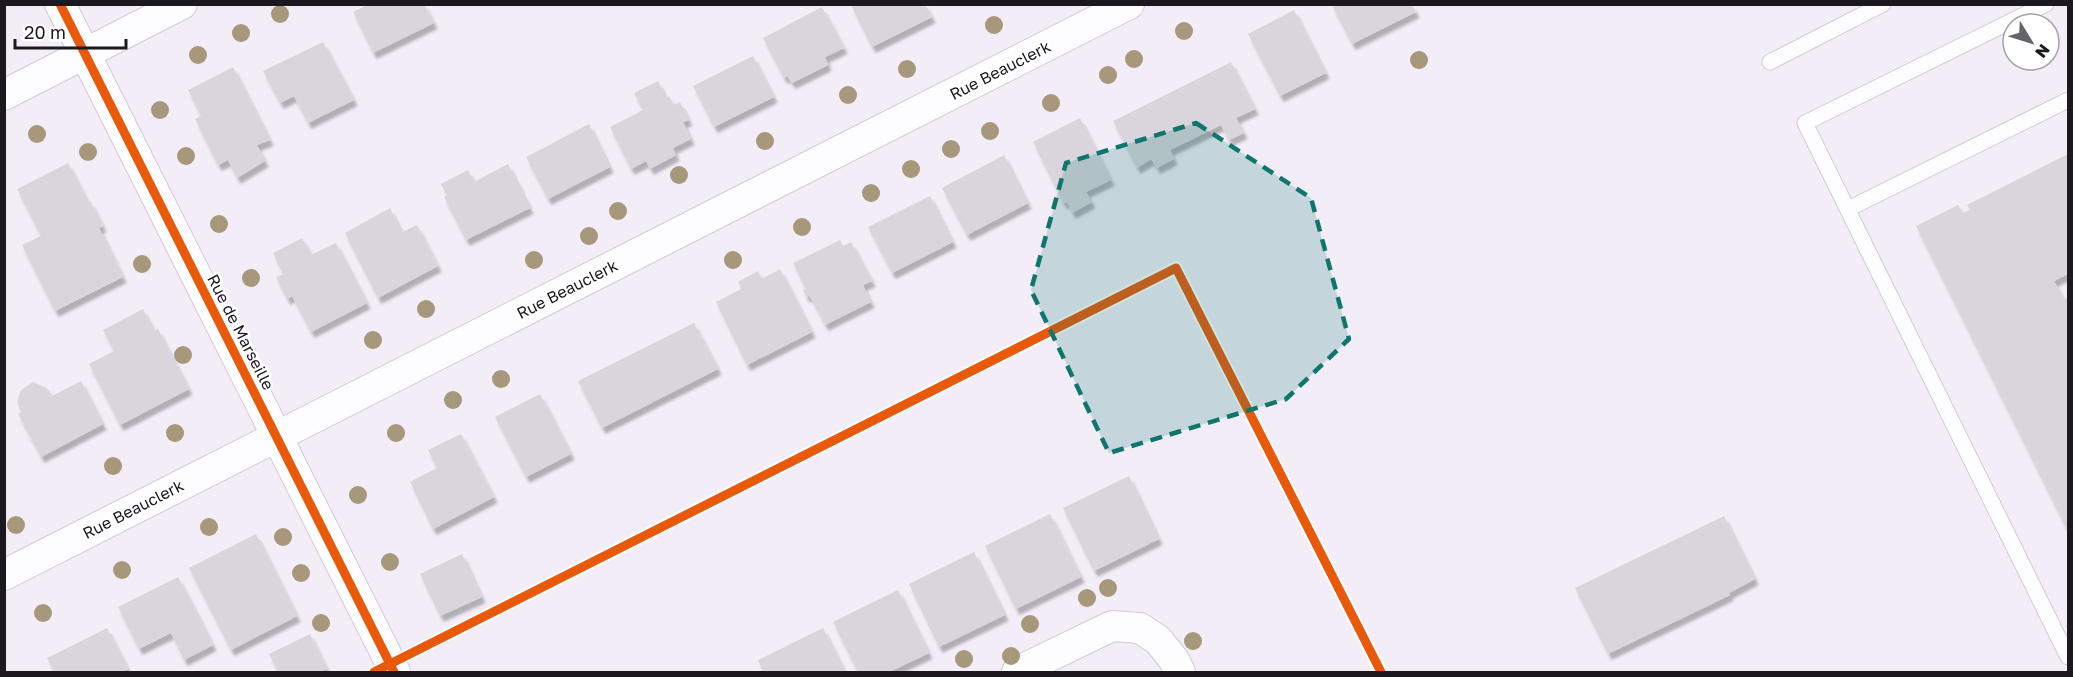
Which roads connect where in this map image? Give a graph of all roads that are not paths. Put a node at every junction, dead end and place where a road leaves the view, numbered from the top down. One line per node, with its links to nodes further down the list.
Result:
1 (60, 4): 6 (street, Rue de Marseille)
2 (183, 4): 6 (street)
3 (1129, 4): 11 (street, Rue Beauclerk)
4 (1882, 4): 7 (lane)
5 (2046, 4): 10 (lane)
6 (85, 53): 8 (street); 11 (street, Rue de Marseille)
7 (1770, 62)
8 (4, 95)
9 (2068, 100): 10 (lane)
10 (1848, 209): 13 (lane)
11 (276, 436): 12 (street, Rue Beauclerk); 14 (street, Rue de Marseille)
12 (4, 575)
13 (2068, 657)
14 (395, 672)
15 (1017, 672): 16 (street)
16 (1180, 672)

